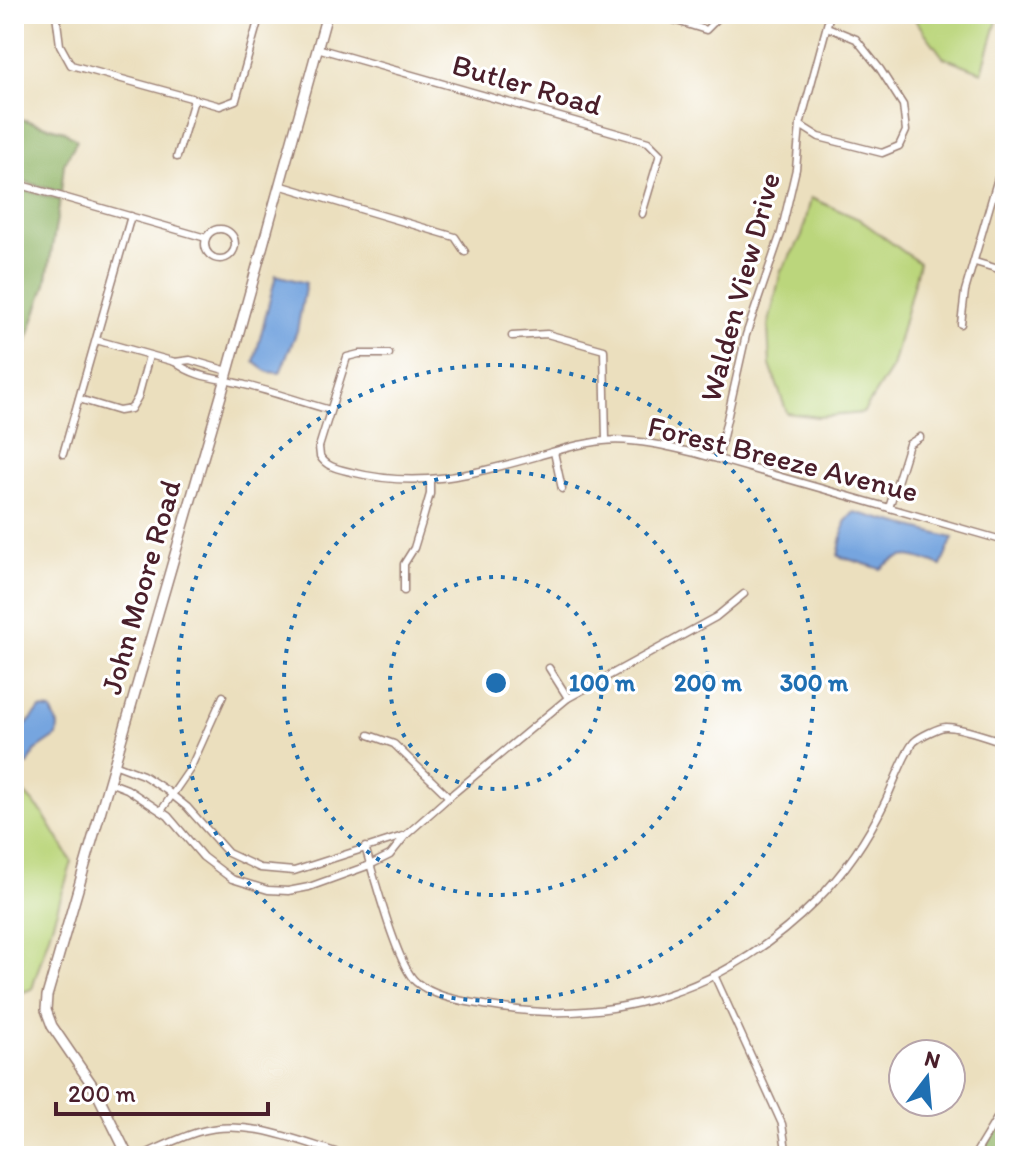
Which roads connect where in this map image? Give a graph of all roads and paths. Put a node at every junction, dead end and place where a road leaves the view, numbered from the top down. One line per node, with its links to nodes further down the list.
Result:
1 (56, 14): 9 (street)
2 (260, 14): 9 (street)
3 (327, 14): 8 (street, John Moore Road)
4 (654, 14): 5 (street)
5 (722, 14)
6 (830, 14): 7 (street, Walden View Drive)
7 (827, 27): 10 (street, Walden View Drive); 10 (street)
8 (317, 48): 15 (street, John Moore Road); 16 (street, Butler Road)
9 (194, 100): 12 (street)
10 (800, 125): 38 (street, Walden View Drive)
11 (1005, 154): 13 (street)
12 (177, 157)
13 (1001, 181): 20 (street)
14 (14, 183): 17 (street)
15 (279, 185): 19 (street); 29 (street, John Moore Road)
16 (642, 214)
17 (131, 216): 18 (street); 24 (street)
18 (206, 238): 18 (street)
19 (465, 252)
20 (975, 262): 21 (street); 22 (street)
21 (1005, 271)
22 (961, 324)
23 (512, 336): 35 (street)
24 (96, 340): 26 (street); 32 (street)
25 (389, 354): 33 (street, Forest Breeze Avenue)
26 (149, 356): 27 (street); 32 (street)
27 (175, 362): 28 (street); 30 (street)
28 (200, 363): 29 (street); 30 (street)
29 (228, 371): 31 (street, John Moore Road)
30 (196, 374): 31 (street)
31 (225, 382): 33 (street); 50 (street, John Moore Road)
32 (79, 399): 37 (street)
33 (330, 410): 39 (street, Forest Breeze Avenue)
34 (920, 437): 41 (street)
35 (606, 440): 36 (street, Forest Breeze Avenue); 38 (street, Forest Breeze Avenue)
36 (554, 452): 39 (street, Forest Breeze Avenue); 40 (street)
37 (63, 454)
38 (718, 459): 41 (street, Forest Breeze Avenue)
39 (430, 481): 43 (street)
40 (562, 489)
41 (889, 508): 42 (street, Forest Breeze Avenue)
42 (1005, 536)
43 (404, 591)
44 (744, 594): 47 (street)
45 (549, 668): 47 (street)
46 (223, 696): 52 (street)
47 (568, 698): 53 (street)
48 (369, 735): 53 (street)
49 (1005, 742): 58 (street)
50 (114, 764): 51 (street, John Moore Road); 52 (street)
51 (109, 782): 54 (street); 60 (street, John Moore Road)
52 (173, 794): 54 (street); 56 (street)
53 (449, 797): 55 (street)
54 (161, 811): 57 (street)
55 (406, 835): 56 (street); 57 (street)
56 (365, 847): 57 (street)
57 (370, 865): 58 (street)
58 (715, 977): 63 (street)
59 (1005, 1105): 64 (street)
60 (128, 1156)
61 (141, 1156): 62 (street)
62 (348, 1156)
63 (787, 1156)
64 (974, 1156)

